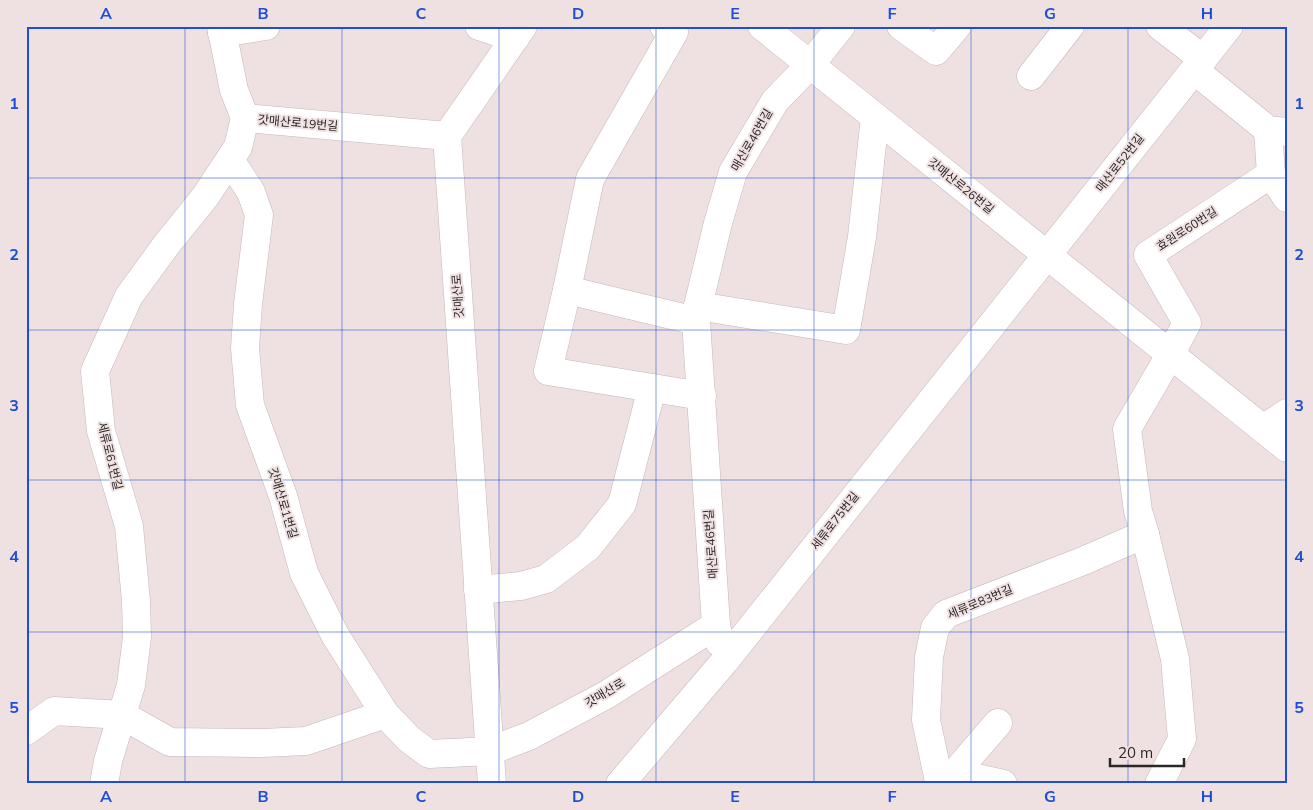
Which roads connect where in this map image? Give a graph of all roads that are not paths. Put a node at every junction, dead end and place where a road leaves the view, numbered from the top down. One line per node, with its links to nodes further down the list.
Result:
1 (266, 26): 11 (street)
2 (479, 26): 12 (street)
3 (664, 26): 24 (street)
4 (762, 26): 13 (street, 갓매산로26번길)
5 (841, 26): 13 (street, 매산로46번길)
6 (901, 26): 7 (street)
7 (957, 26)
8 (1070, 26): 15 (street)
9 (1160, 26): 14 (street)
10 (1229, 26): 14 (street, 매산로52번길)
11 (221, 30): 17 (street, 갓매산로19번길)
12 (519, 32): 19 (street)
13 (810, 65): 16 (street, 갓매산로26번길); 25 (street, 매산로46번길)
14 (1198, 65): 18 (street); 23 (street, 매산로52번길)
15 (1031, 76)
16 (875, 117): 23 (street, 갓매산로26번길); 25 (street)
17 (245, 118): 19 (street, 갓매산로19번길); 20 (street, 세류로61번길)
18 (1277, 131): 21 (street)
19 (447, 136): 33 (street, 갓매산로)
20 (230, 160): 36 (street, 갓매산로1번길); 37 (street, 세류로61번길)
21 (1271, 174): 22 (street); 26 (street, 효원로60번길)
22 (1287, 198)
23 (1047, 256): 26 (street); 35 (street, 세류로75번길)
24 (567, 290): 25 (street); 27 (street)
25 (697, 313): 28 (street, 매산로46번길)
26 (1170, 355): 30 (street); 32 (street)
27 (652, 388): 28 (street); 33 (street)
28 (702, 396): 34 (street, 매산로46번길)
29 (1287, 413): 30 (street)
30 (1263, 429): 31 (street)
31 (1287, 448)
32 (1145, 534): 41 (street, 세류로83번길); 46 (street)
33 (478, 590): 40 (street, 갓매산로)
34 (716, 626): 35 (street, 매산로46번길); 40 (street, 갓매산로)
35 (724, 662): 44 (street, 세류로75번길)
36 (385, 714): 37 (street); 40 (street, 갓매산로1번길)
37 (122, 715): 39 (street); 42 (street, 세류로61번길)
38 (998, 723): 41 (street)
39 (26, 731)
40 (490, 752): 43 (street, 갓매산로)
41 (944, 779): 45 (street)
42 (104, 784)
43 (492, 784)
44 (620, 784)
45 (1003, 784)
46 (1159, 784)

